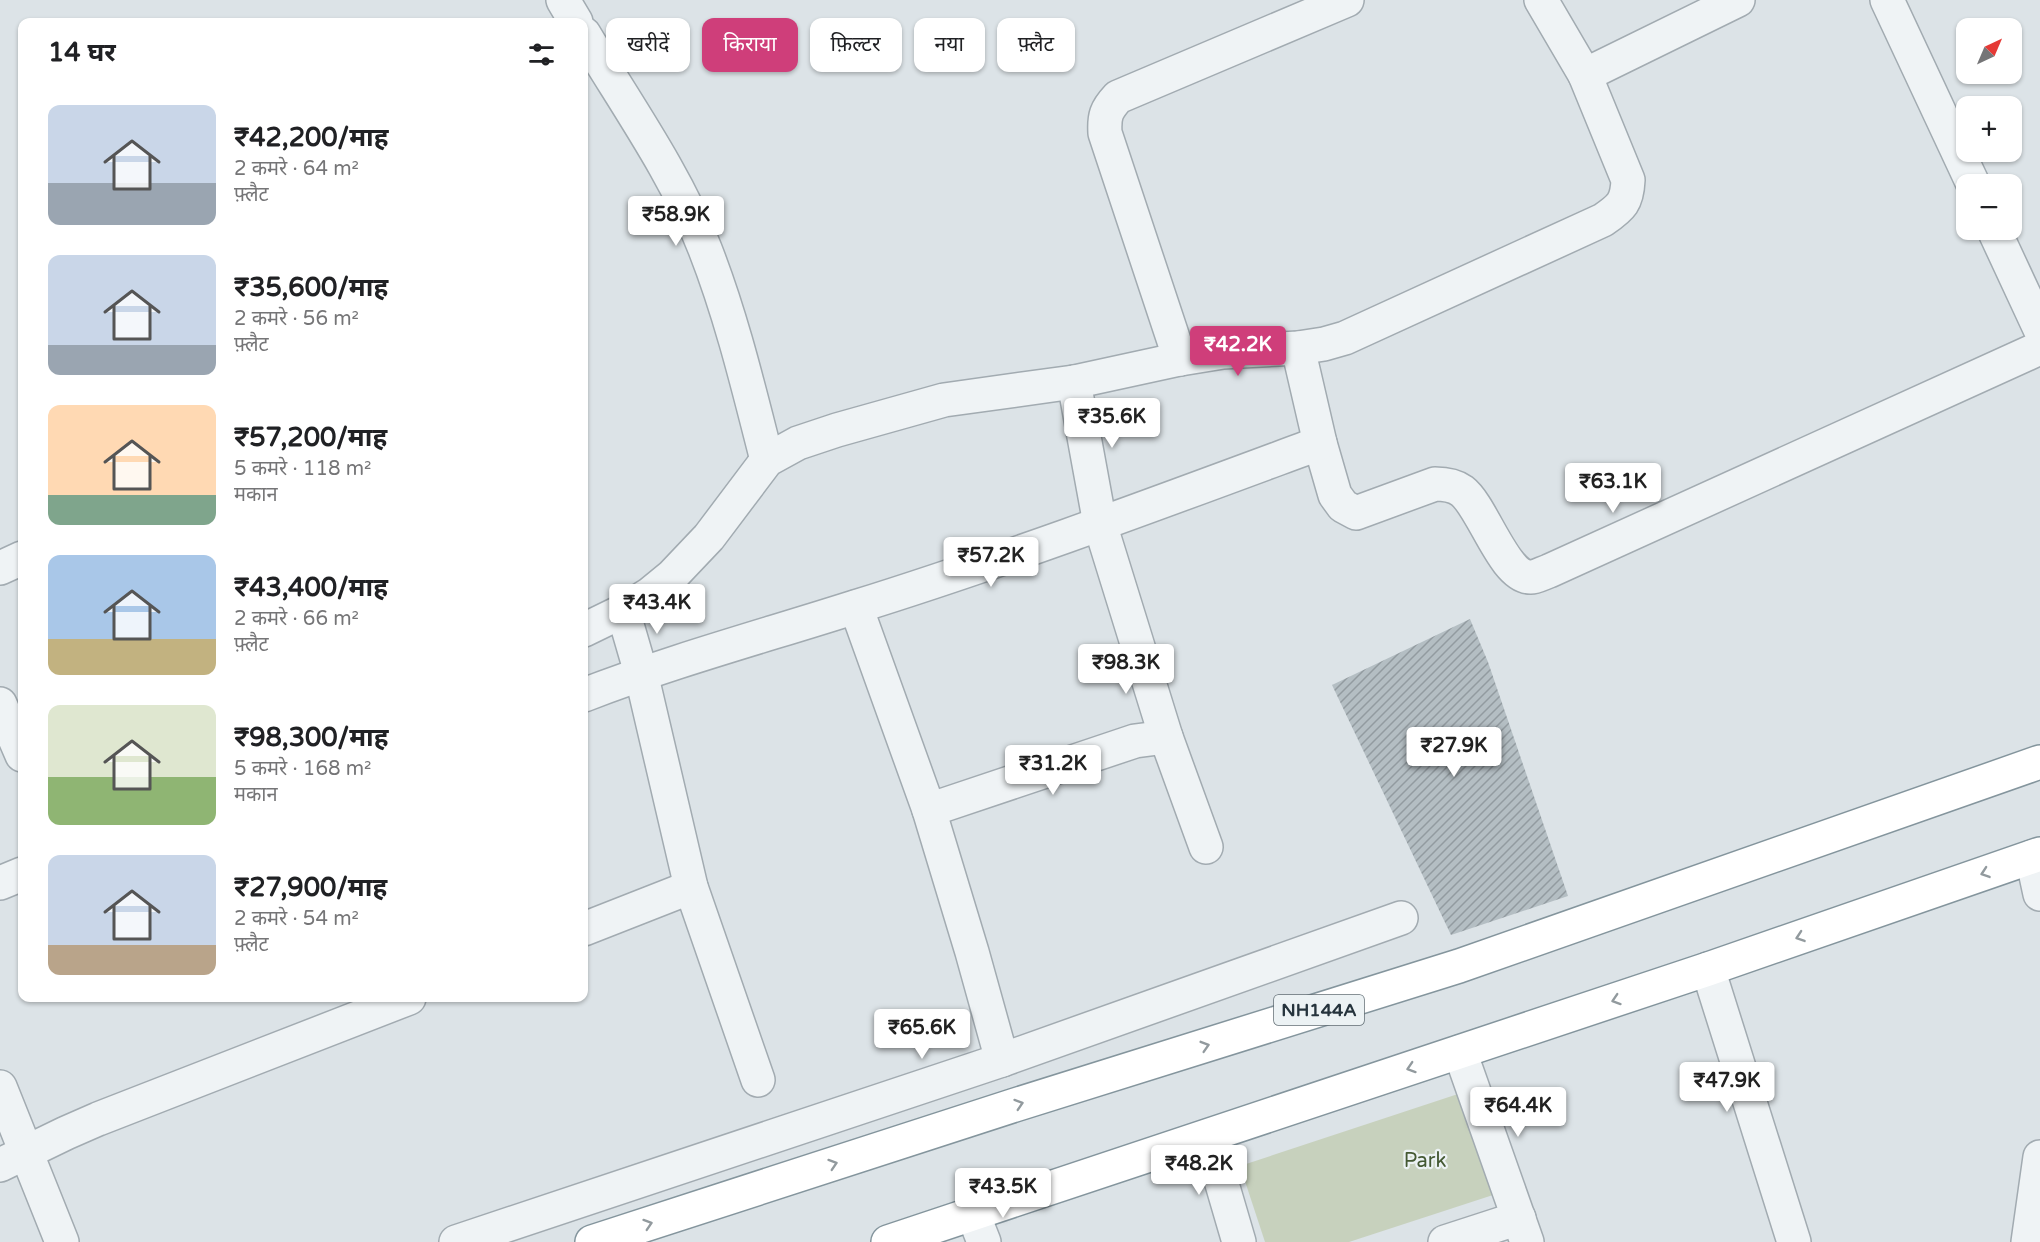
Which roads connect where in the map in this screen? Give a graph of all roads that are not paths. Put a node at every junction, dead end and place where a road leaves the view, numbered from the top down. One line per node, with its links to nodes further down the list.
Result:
1 (563, 0): 6 (street)
2 (1347, 0): 14 (street)
3 (1541, 0): 8 (street)
4 (1738, 0): 8 (street)
5 (1887, 0): 9 (street)
6 (574, 18)
7 (588, 41): 17 (street)
8 (1585, 75): 12 (street)
9 (1968, 174)
10 (1999, 240): 11 (street)
11 (2040, 329)
12 (1298, 348): 14 (street); 16 (street)
13 (2040, 348): 16 (street)
14 (1180, 358): 15 (street)
15 (1074, 382): 17 (street); 18 (street)
16 (1320, 443): 18 (street)
17 (767, 460): 22 (street)
18 (1100, 525): 21 (street); 27 (street)
19 (18, 560): 20 (street)
20 (0, 568)
21 (856, 607): 24 (street); 30 (street)
22 (623, 611): 23 (street); 24 (street)
23 (588, 628)
24 (641, 673): 25 (street); 35 (street)
25 (588, 693)
26 (0, 704): 28 (street)
27 (1166, 737): 30 (street); 31 (street)
28 (18, 746)
29 (2040, 762): 52 (highway, NH144A, one-way to 29)
30 (929, 810): 42 (street)
31 (1206, 847)
32 (2036, 856): 36 (street); 39 (highway, one-way to 39)
33 (18, 876): 34 (street)
34 (0, 883)
35 (691, 887): 38 (street); 43 (street)
36 (2040, 894)
37 (1401, 918): 42 (street)
38 (588, 927)
39 (1708, 969): 41 (highway, one-way to 41); 56 (street)
40 (400, 1002): 47 (street)
41 (1460, 1052): 45 (highway, one-way to 45); 49 (street)
42 (1002, 1060): 51 (street)
43 (758, 1080)
44 (0, 1087): 47 (street)
45 (1208, 1136): 48 (highway); 54 (street)
46 (2040, 1157): 57 (street)
47 (13, 1158): 50 (street)
48 (979, 1228): 53 (highway)
49 (1523, 1230): 55 (street)
50 (62, 1242)
51 (456, 1242)
52 (592, 1242)
53 (888, 1242)
54 (1239, 1242)
55 (1445, 1242)
56 (1794, 1242)
57 (2028, 1242)

